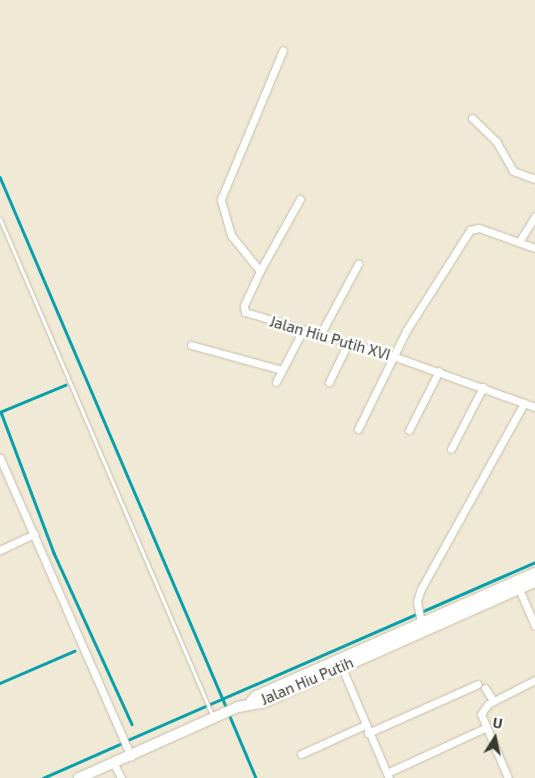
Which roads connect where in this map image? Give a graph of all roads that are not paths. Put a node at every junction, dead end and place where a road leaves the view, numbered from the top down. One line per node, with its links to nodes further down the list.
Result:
1 (283, 50): 10 (street)
2 (472, 118): 3 (street)
3 (535, 179)
4 (300, 199): 10 (street, Jalan Hiu Putih XVI)
5 (535, 216): 7 (street)
6 (0, 219): 41 (lane)
7 (518, 242): 8 (street); 15 (street)
8 (535, 248)
9 (358, 264): 12 (street)
10 (260, 271): 11 (street, Jalan Hiu Putih XVI)
11 (303, 330): 12 (street, Jalan Hiu Putih XVI); 16 (street)
12 (320, 335): 13 (street, Jalan Hiu Putih XVI)
13 (348, 343): 15 (street, Jalan Hiu Putih XVI); 19 (street)
14 (191, 345): 16 (street)
15 (392, 356): 17 (street, Jalan Hiu Putih XVI); 23 (street)
16 (282, 370): 18 (street)
17 (439, 371): 20 (street, Jalan Hiu Putih XVI); 24 (street)
18 (276, 382)
19 (329, 382)
20 (483, 387): 21 (street, Jalan Hiu Putih XVI); 25 (street)
21 (524, 402): 22 (street, Jalan Hiu Putih XVI); 33 (street)
22 (535, 407)
23 (358, 429)
24 (409, 430)
25 (451, 449)
26 (0, 458): 27 (street)
27 (34, 534): 28 (street); 46 (street)
28 (0, 550)
29 (535, 573): 32 (street)
30 (535, 582): 31 (street, Jalan Hiu Putih)
31 (520, 589): 32 (street, Jalan Hiu Putih); 34 (street)
32 (474, 604): 33 (street); 35 (street, Jalan Hiu Putih)
33 (421, 622): 40 (street)
34 (535, 626)
35 (342, 668): 40 (street, Jalan Hiu Putih); 42 (street)
36 (535, 680): 39 (street)
37 (478, 684): 44 (street)
38 (485, 688): 39 (street)
39 (493, 701): 43 (street)
40 (251, 702): 41 (street, Jalan Hiu Putih)
41 (214, 718): 46 (street, Jalan Hiu Putih)
42 (365, 725): 44 (street); 45 (street)
43 (485, 728): 48 (street); 51 (street)
44 (368, 733): 48 (street)
45 (301, 754)
46 (130, 756): 47 (street, Jalan Hiu Putih)
47 (114, 764): 49 (street, Jalan Hiu Putih); 50 (street)
48 (388, 775)
49 (80, 778)
50 (122, 778)
51 (508, 778)

